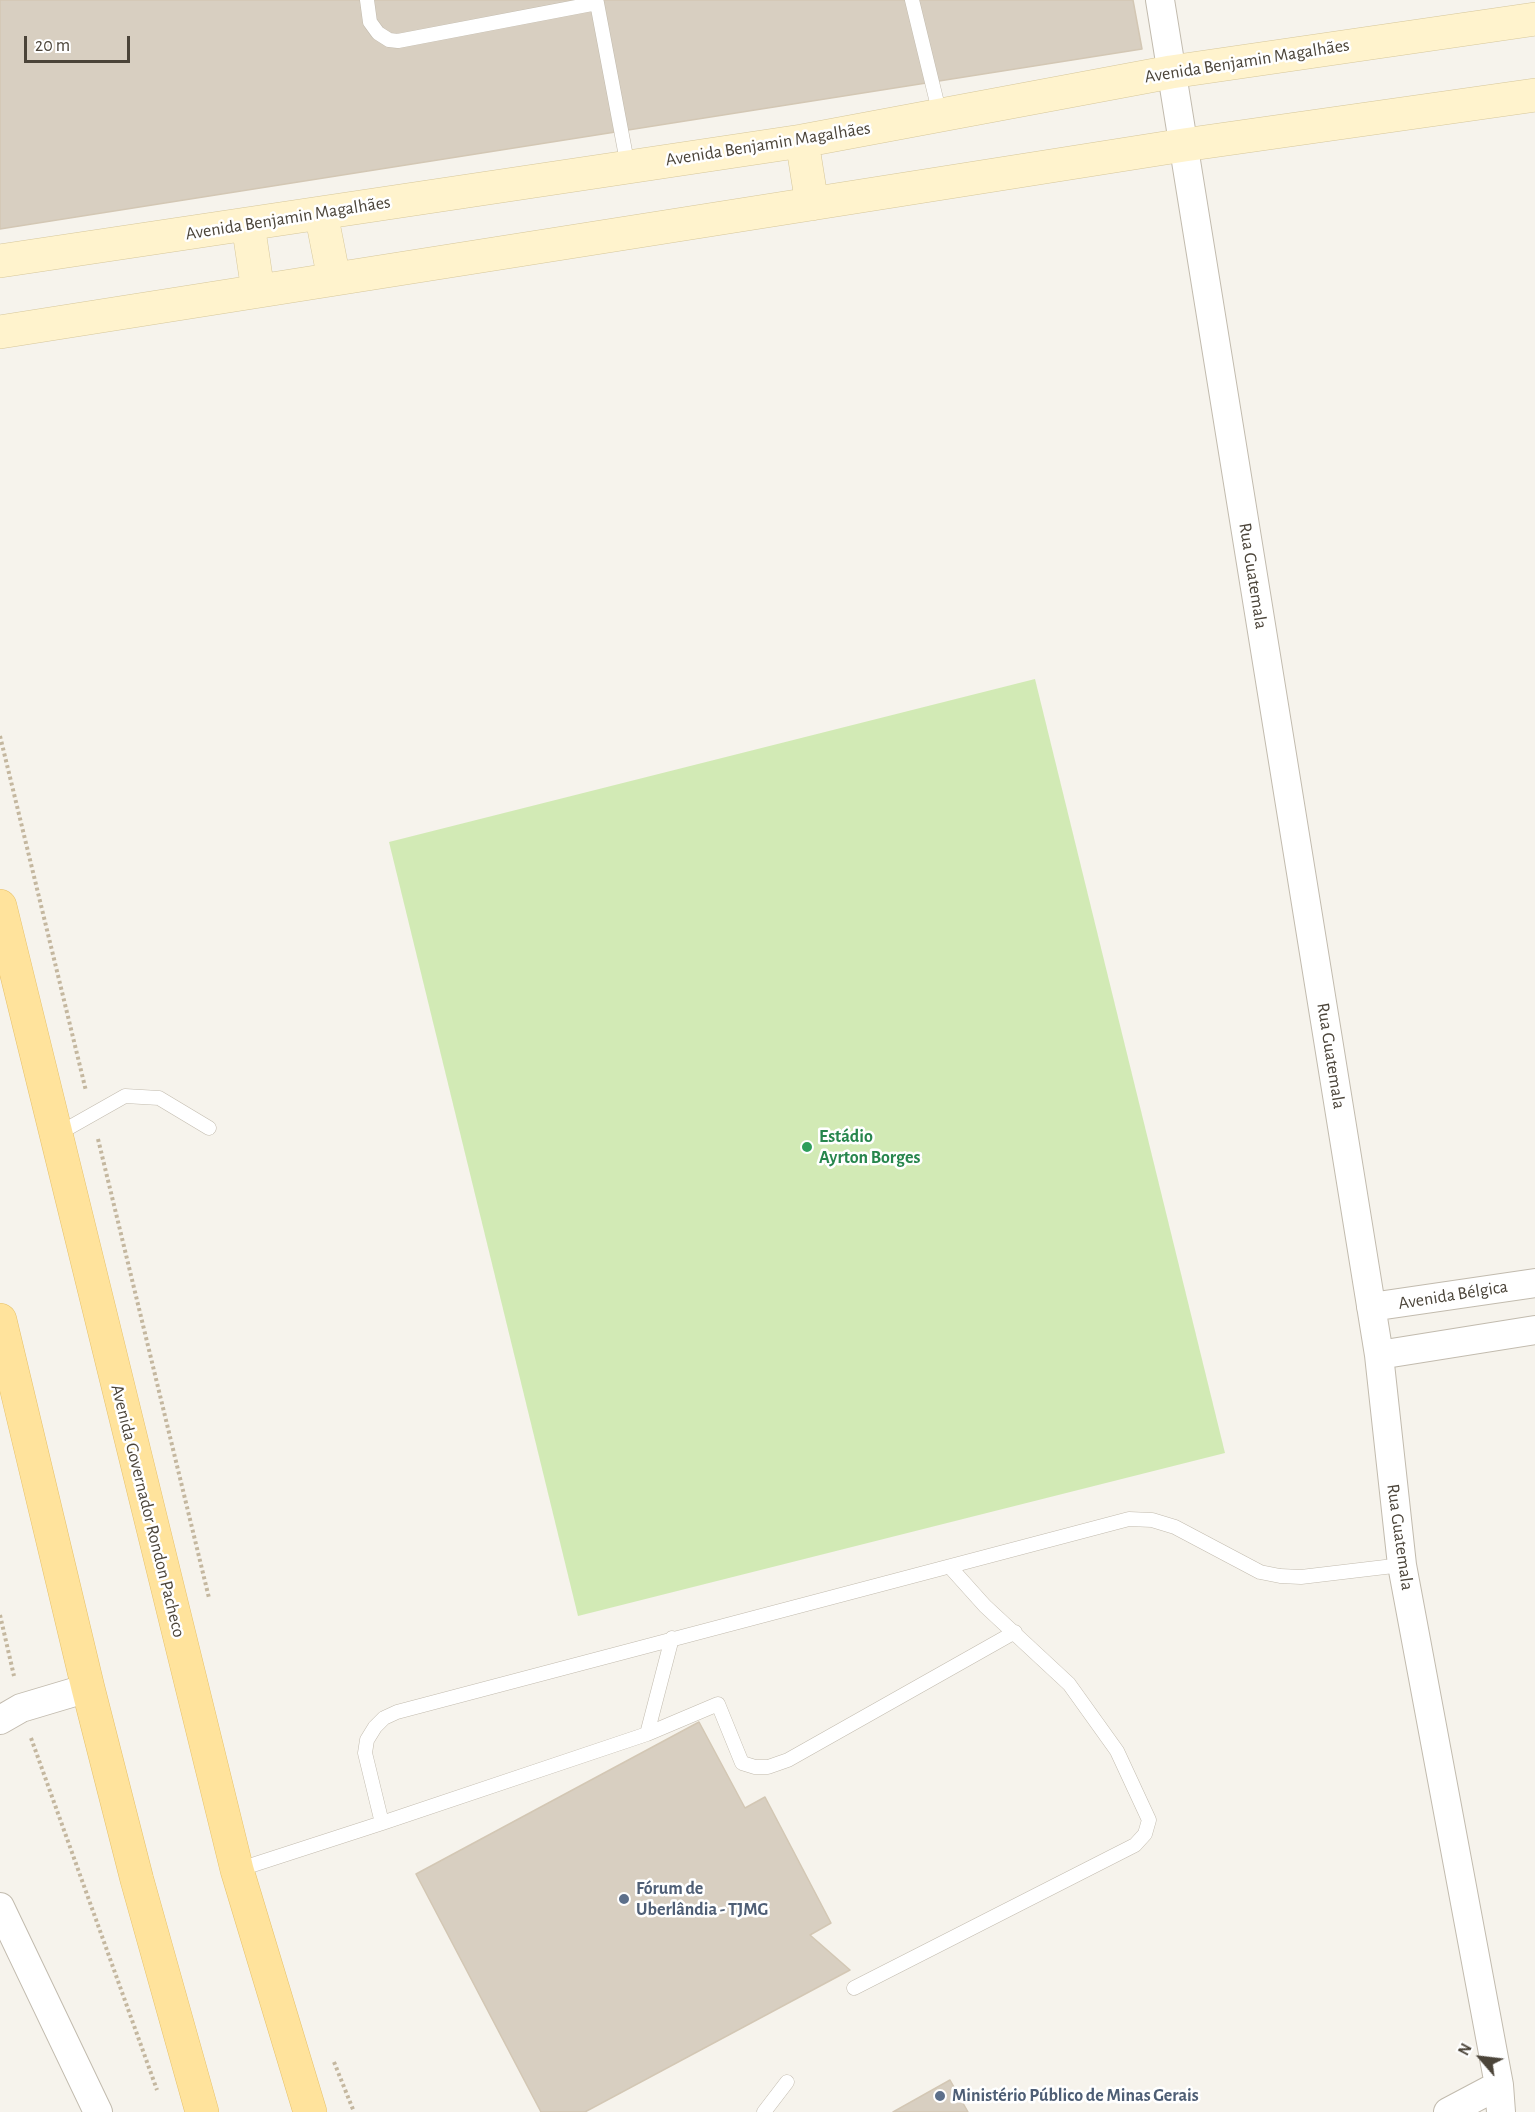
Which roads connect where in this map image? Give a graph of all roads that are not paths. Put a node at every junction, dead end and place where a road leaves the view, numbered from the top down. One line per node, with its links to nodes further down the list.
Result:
1 (367, 0): 4 (lane)
2 (912, 0): 8 (lane)
3 (1160, 0): 6 (street, Rua Guatemala)
4 (603, 2): 11 (lane)
5 (1535, 19): 6 (main road, Avenida Benjamin Magalhães)
6 (1171, 72): 8 (main road, Avenida Benjamin Magalhães); 10 (street, Rua Guatemala)
7 (1535, 95): 10 (main road)
8 (940, 115): 9 (main road, Avenida Benjamin Magalhães)
9 (802, 141): 11 (main road, Avenida Benjamin Magalhães); 12 (main road)
10 (1184, 145): 12 (main road); 23 (street, Rua Guatemala)
11 (628, 167): 13 (main road, Avenida Benjamin Magalhães)
12 (812, 204): 16 (main road)
13 (321, 213): 14 (main road, Avenida Benjamin Magalhães); 16 (main road)
14 (248, 224): 15 (main road, Avenida Benjamin Magalhães); 17 (main road)
15 (0, 261)
16 (334, 279): 17 (main road)
17 (258, 291): 18 (main road)
18 (0, 332)
19 (0, 906): 21 (main road, Avenida Governador Rondon Pacheco)
20 (209, 1128): 21 (lane)
21 (56, 1135): 35 (main road, Avenida Governador Rondon Pacheco)
22 (1535, 1283): 23 (street, Avenida Bélgica)
23 (1371, 1307): 26 (street, Rua Guatemala)
24 (0, 1320): 31 (main road)
25 (1535, 1330): 26 (street)
26 (1379, 1355): 27 (street, Rua Guatemala)
27 (1402, 1565): 28 (lane); 39 (street, Rua Guatemala)
28 (951, 1567): 29 (lane); 30 (lane)
29 (1015, 1632): 33 (lane); 37 (lane)
30 (672, 1638): 33 (lane); 34 (lane)
31 (88, 1688): 32 (street); 41 (main road)
32 (10, 1714)
33 (647, 1734): 34 (lane)
34 (382, 1824): 35 (lane)
35 (237, 1870): 42 (main road, Avenida Governador Rondon Pacheco)
36 (0, 1907): 40 (street)
37 (854, 1988)
38 (787, 2082): 43 (lane)
39 (1500, 2099): 44 (street)
40 (99, 2112)
41 (202, 2112)
42 (310, 2112)
43 (764, 2112)
44 (1448, 2112)

